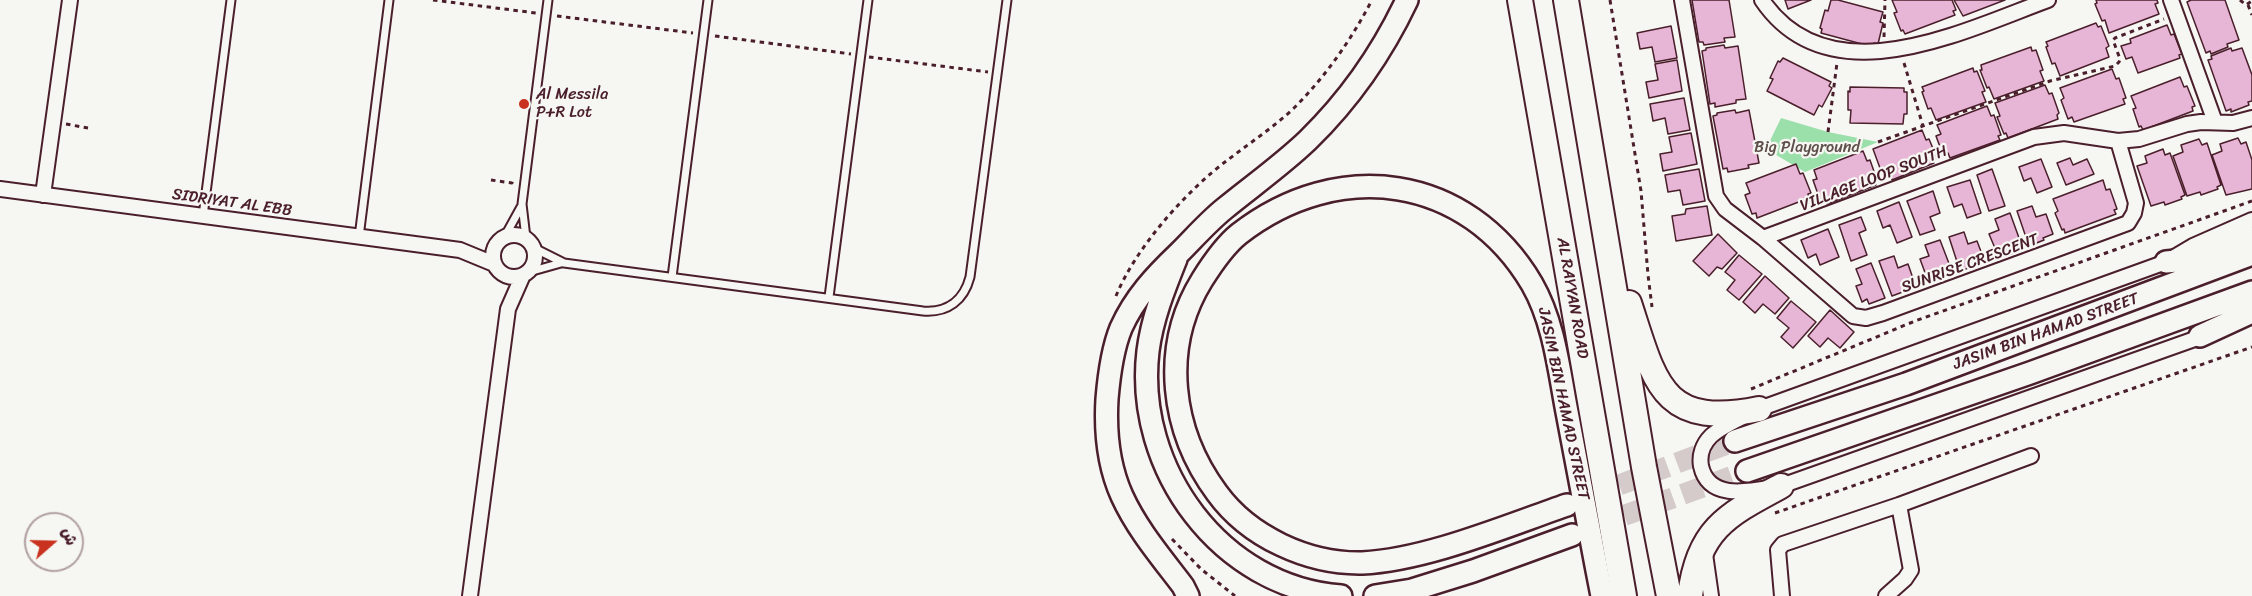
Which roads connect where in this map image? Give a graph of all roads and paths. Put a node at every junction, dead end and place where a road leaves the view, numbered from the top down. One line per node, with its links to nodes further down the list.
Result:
1 (70, 0): 38 (street)
2 (231, 0): 41 (lane)
3 (389, 0): 44 (lane)
4 (548, 0): 40 (lane)
5 (708, 0): 56 (lane)
6 (868, 0): 58 (lane)
7 (1007, 0): 58 (lane)
8 (1407, 0): 25 (main road)
9 (1417, 0): 25 (main road)
10 (1520, 0): 82 (highway, AL RAYYAN ROAD)
11 (1566, 0): 43 (highway)
12 (1610, 0): 61 (path)
13 (1682, 0): 45 (street)
14 (1762, 0): 26 (street)
15 (1886, 0): 28 (path)
16 (2048, 0): 27 (street)
17 (2171, 0): 22 (street)
18 (2240, 0): 20 (path)
19 (2252, 1): 20 (path)
20 (2248, 4): 23 (path)
21 (536, 6): 24 (path)
22 (2176, 15): 30 (street); 31 (path)
23 (2252, 15)
24 (534, 22)
25 (1394, 27): 50 (main road)
26 (1839, 49): 28 (street); 32 (path)
27 (1899, 50): 28 (street); 31 (path)
28 (1884, 51)
29 (2252, 118): 30 (street, VILLAGE LOOP SOUTH)
30 (2215, 122): 33 (street, VILLAGE LOOP SOUTH)
31 (1923, 126): 34 (path)
32 (1828, 132)
33 (2118, 141): 45 (street, VILLAGE LOOP SOUTH); 45 (street, SUNRISE CRESCENT)
34 (1878, 142)
35 (514, 173): 36 (path)
36 (491, 180)
37 (0, 189): 38 (street, SIDRIYAT AL EBB)
38 (44, 195): 41 (street, SIDRIYAT AL EBB)
39 (2252, 201): 65 (path)
40 (522, 204): 47 (lane); 48 (lane)
41 (203, 216): 44 (street, SIDRIYAT AL EBB)
42 (2252, 220): 52 (street, JASIM BIN HAMAD STREET)
43 (1605, 230): 65 (highway); 83 (highway)
44 (359, 237): 49 (street, SIDRIYAT AL EBB)
45 (1763, 238)
46 (2252, 238): 52 (main road)
47 (501, 239): 48 (street); 49 (street, SIDRIYAT AL EBB); 54 (street)
48 (530, 243): 53 (lane); 55 (street)
49 (460, 250): 54 (street, SIDRIYAT AL EBB)
50 (1178, 253): 77 (main road); 79 (main road)
51 (2252, 254): 66 (main road, JASIM BIN HAMAD STREET)
52 (2166, 262): 65 (street, JASIM BIN HAMAD STREET)
53 (564, 263): 55 (lane); 56 (lane)
54 (498, 269): 55 (street); 59 (street)
55 (526, 274): 59 (street)
56 (672, 277): 58 (lane)
57 (2252, 292): 68 (main road, JASIM BIN HAMAD STREET)
58 (829, 297)
59 (508, 309): 76 (street)
60 (2252, 312): 63 (main road)
61 (1653, 314)
62 (2252, 323): 63 (street)
63 (2200, 336): 69 (street)
64 (2252, 347): 72 (path)
65 (1754, 400): 69 (street, JASIM BIN HAMAD STREET)
66 (1736, 441)
67 (2031, 456): 71 (street)
68 (1747, 471)
69 (1781, 486): 75 (highway)
70 (1567, 505): 81 (main road, JASIM BIN HAMAD STREET)
71 (1899, 505): 86 (street); 87 (street)
72 (1772, 515)
73 (1165, 532): 78 (path)
74 (1572, 535): 80 (main road)
75 (1704, 547): 84 (highway); 85 (street)
76 (470, 596)
77 (1188, 596)
78 (1235, 596)
79 (1341, 596)
80 (1375, 596)
81 (1602, 596)
82 (1624, 596)
83 (1668, 596)
84 (1690, 596)
85 (1711, 596)
86 (1782, 596)
87 (1886, 596)

